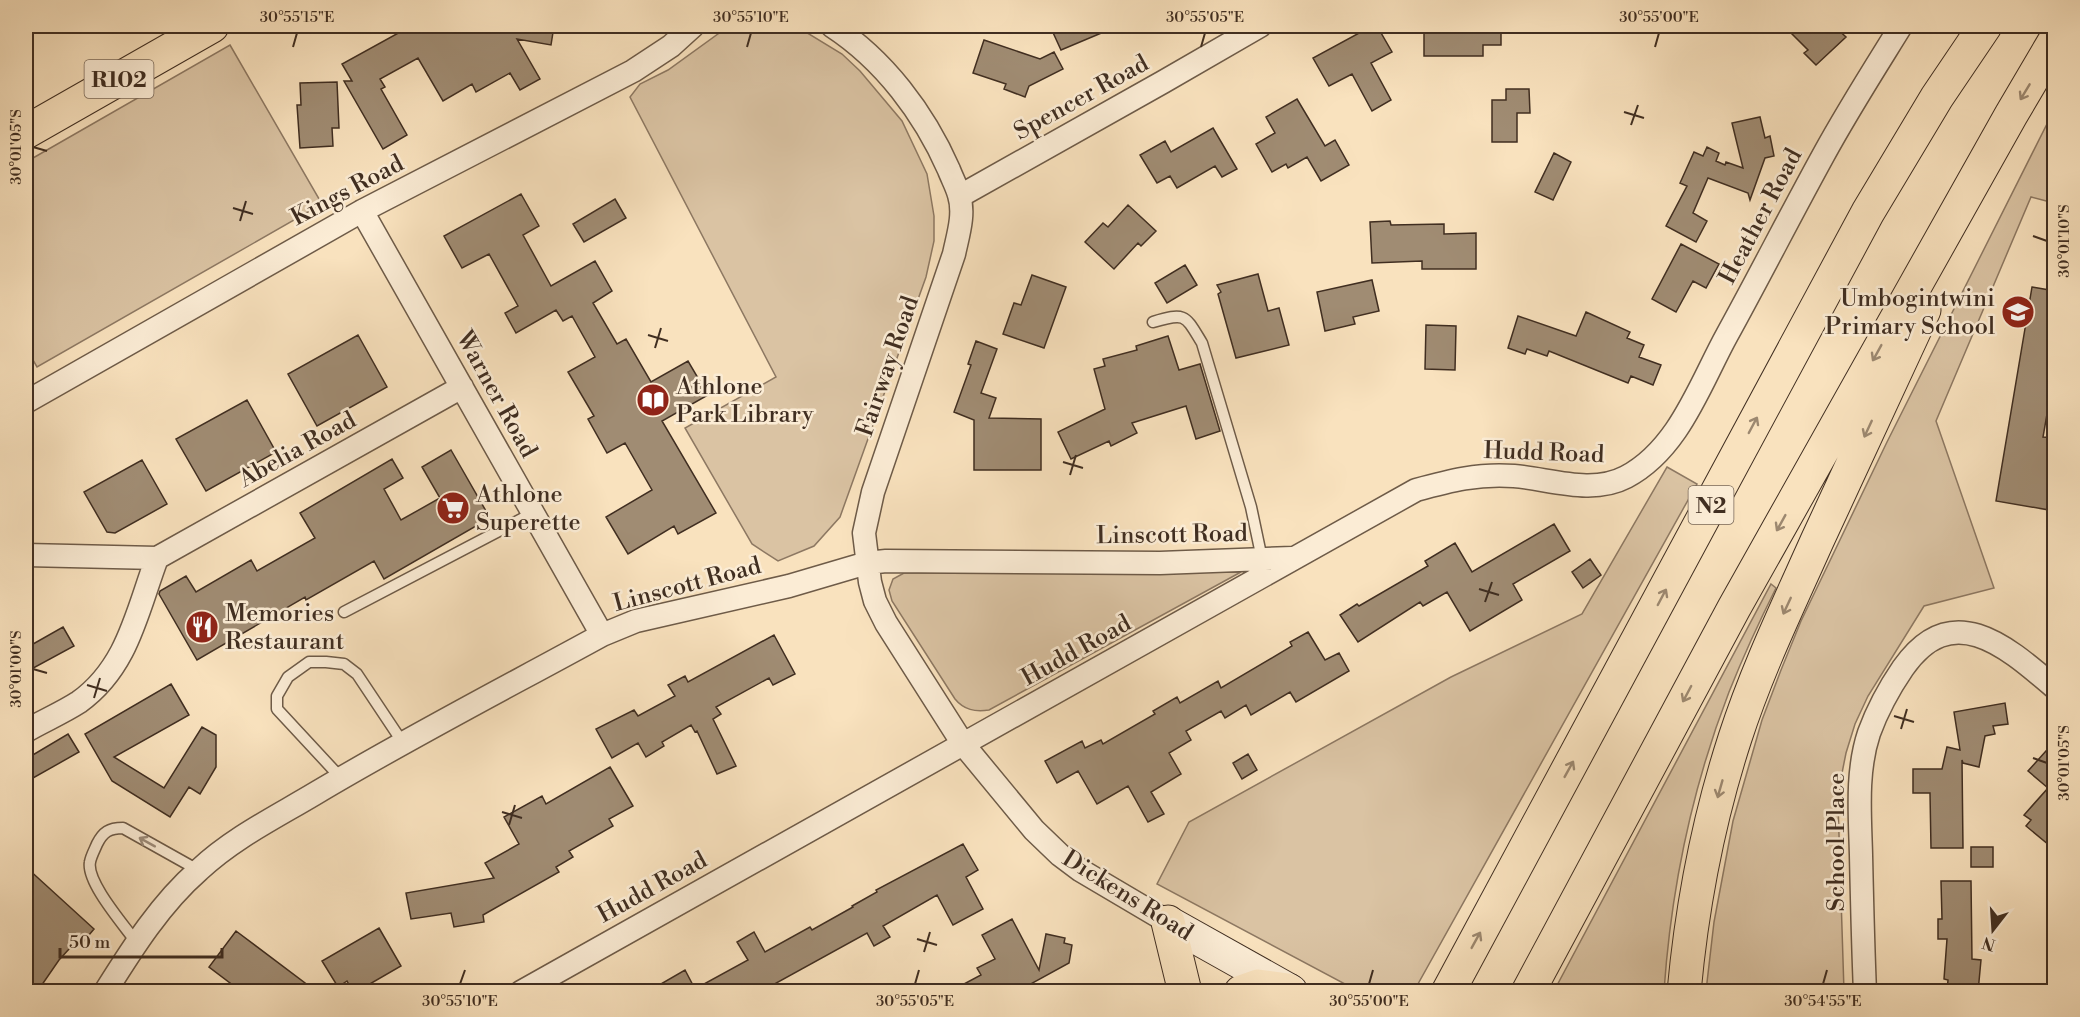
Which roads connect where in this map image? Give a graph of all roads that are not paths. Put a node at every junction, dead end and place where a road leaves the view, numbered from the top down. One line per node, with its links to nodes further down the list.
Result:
1 (212, 26): 8 (main road, R102)
2 (693, 26): 11 (street, Kings Road)
3 (832, 26): 10 (street, Fairway Road)
4 (1260, 26): 10 (street, Spencer Road)
5 (1901, 26): 15 (street, Heather Road)
6 (1985, 26): 37 (main road, N2, one-way to 6)
7 (2055, 42): 9 (main road, one-way to 9)
8 (26, 132)
9 (1973, 182): 38 (main road, one-way to 38); 39 (main road, one-way to 39)
10 (960, 196): 21 (street, Fairway Road)
11 (362, 211): 13 (street, Warner Road); 14 (street, Kings Road)
12 (1153, 322): 20 (lane)
13 (462, 387): 16 (street, Warner Road); 19 (street, Abelia Road)
14 (26, 402)
15 (1672, 436): 18 (street, Hudd Road)
16 (533, 513): 22 (lane); 23 (street, Warner Road)
17 (26, 555): 19 (street)
18 (1295, 557): 20 (street, Linscott Road); 27 (street, Hudd Road)
19 (157, 558): 25 (street)
20 (1262, 559): 21 (street, Linscott Road)
21 (867, 562): 23 (street, Linscott Road); 27 (street, Fairway Road)
22 (344, 612)
23 (602, 635): 26 (street, Linscott Road)
24 (2055, 687): 40 (street, School Place)
25 (26, 730)
26 (403, 743): 28 (street, Linscott Road); 28 (lane)
27 (963, 744): 30 (street, Dickens Road); 34 (street, Hudd Road)
28 (341, 778): 29 (street, Linscott Road)
29 (198, 870): 31 (street, Linscott Road); 31 (lane, one-way to 31)
30 (1168, 922): 32 (street, Dickens Road); 35 (main road)
31 (136, 942): 33 (street, Linscott Road)
32 (1290, 991): 36 (main road)
33 (105, 992)
34 (521, 992)
35 (1185, 992)
36 (1241, 992)
37 (1448, 992)
38 (1528, 992)
39 (1684, 992)
40 (1864, 992)

